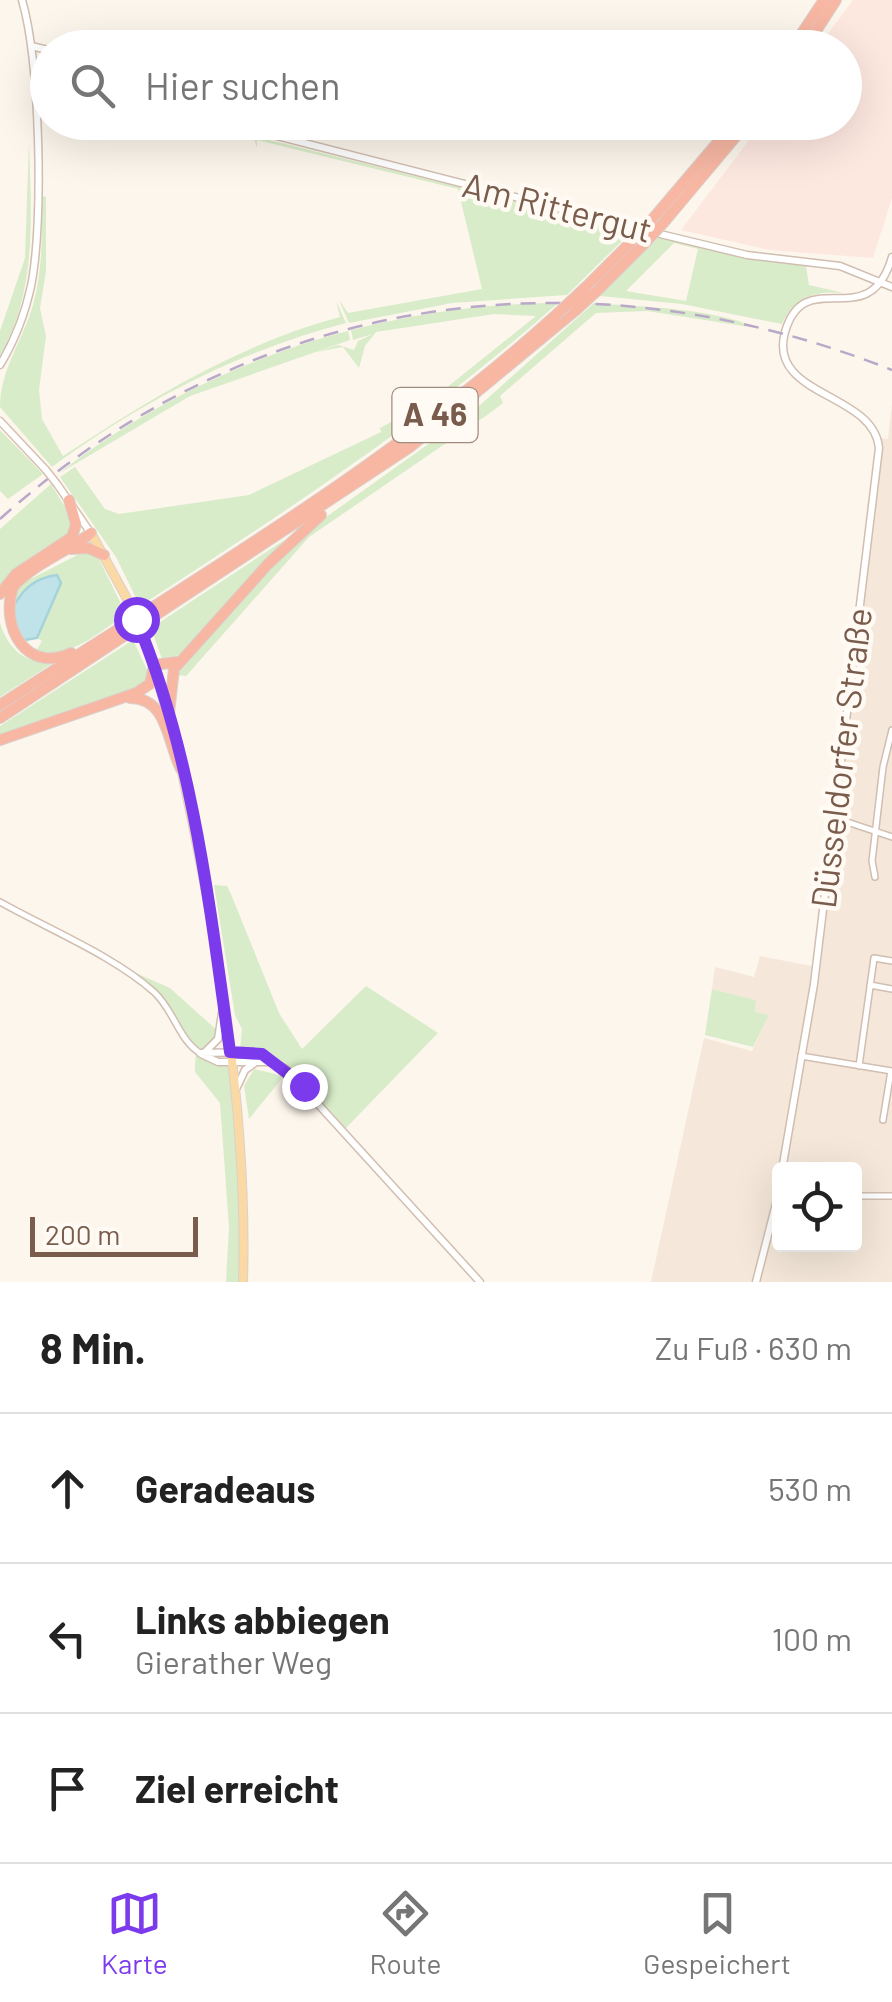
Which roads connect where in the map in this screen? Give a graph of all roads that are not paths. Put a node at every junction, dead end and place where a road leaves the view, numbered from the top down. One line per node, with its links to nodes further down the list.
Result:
1 (22, 0): 6 (street)
2 (824, 0): 4 (highway)
3 (836, 0): 5 (highway)
4 (804, 30)
5 (816, 30)
6 (30, 41)
7 (34, 140): 14 (street)
8 (293, 140): 12 (street, Am Rittergut)
9 (721, 140): 22 (highway, A 46, bridge)
10 (733, 140): 16 (highway, A 46, bridge)
11 (892, 256): 12 (street)
12 (883, 283): 13 (street, Am Rittergut); 34 (street, Düsseldorfer Straße)
13 (892, 287)
14 (0, 365)
15 (0, 421): 17 (street, bridge)
16 (375, 472): 23 (highway); 28 (highway, A 46)
17 (69, 500): 18 (street); 19 (highway)
18 (91, 533): 19 (highway); 20 (main road)
19 (68, 547): 20 (highway); 21 (highway); 22 (highway)
20 (104, 555): 24 (main road, bridge)
21 (0, 594)
22 (112, 632): 26 (highway, A 46)
23 (184, 658): 24 (highway); 27 (highway)
24 (154, 665): 25 (highway); 27 (main road)
25 (114, 701): 30 (highway); 32 (highway)
26 (0, 705)
27 (168, 714): 32 (main road)
28 (0, 718)
29 (892, 730): 31 (street)
30 (0, 740)
31 (883, 766): 33 (street); 35 (street)
32 (181, 769): 42 (main road)
33 (892, 769)
34 (835, 818): 35 (street); 45 (street, Düsseldorfer Straße)
35 (875, 833): 36 (street); 37 (street)
36 (892, 837)
37 (875, 877)
38 (0, 902): 43 (street)
39 (892, 961): 40 (street)
40 (870, 986): 41 (street); 48 (street)
41 (892, 989)
42 (223, 1000): 43 (street); 44 (main road)
43 (200, 1053): 44 (street)
44 (230, 1056): 46 (street); 47 (street); 50 (main road)
45 (801, 1056): 48 (street); 52 (street, Düsseldorfer Straße)
46 (264, 1060): 47 (street); 50 (street)
47 (282, 1066): 57 (street)
48 (859, 1066): 49 (street)
49 (892, 1071): 51 (street)
50 (236, 1103): 56 (main road)
51 (884, 1120)
52 (783, 1162)
53 (862, 1196): 54 (street)
54 (892, 1196)
55 (772, 1217): 58 (street)
56 (242, 1282)
57 (480, 1282)
58 (756, 1282)

